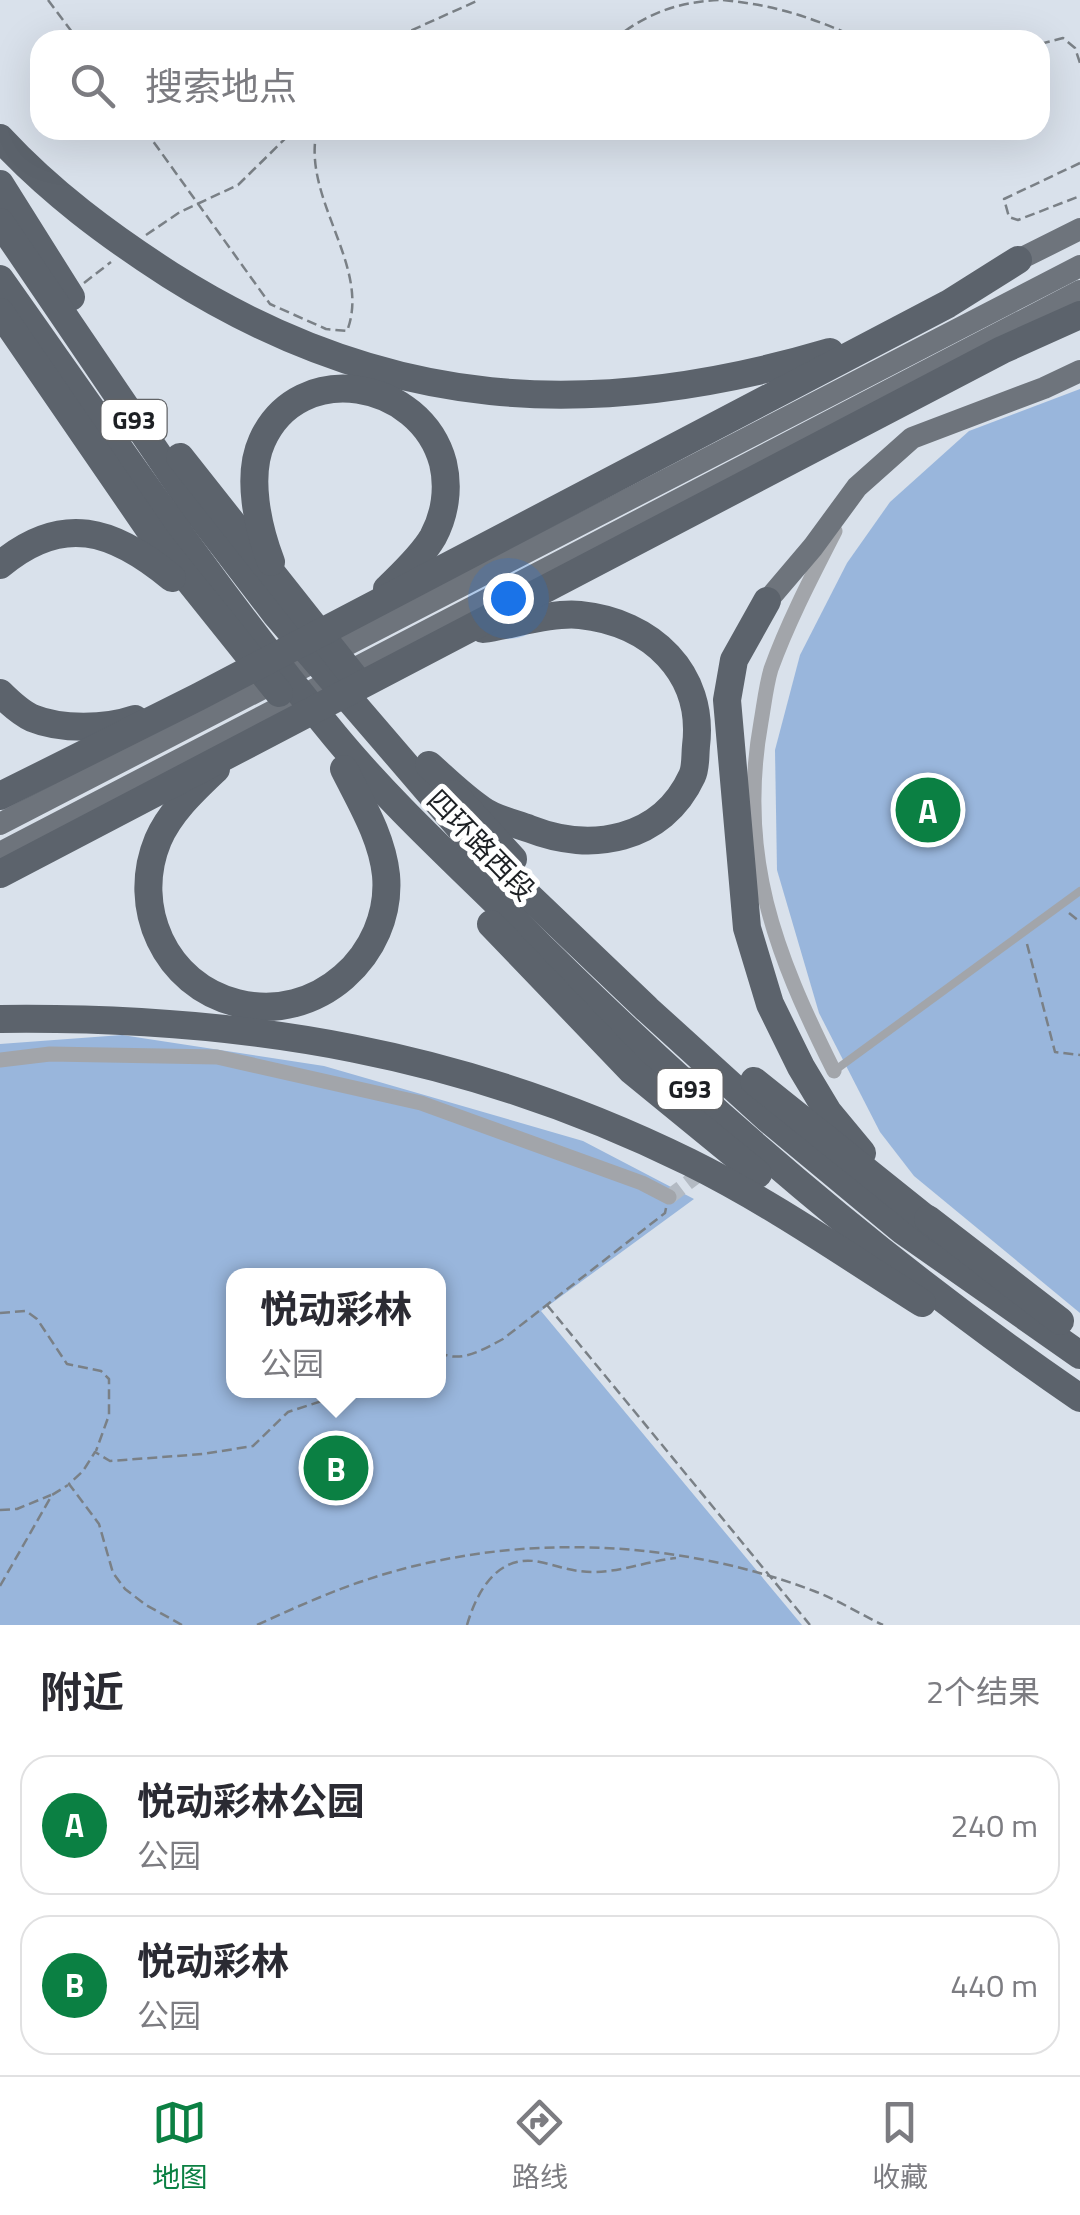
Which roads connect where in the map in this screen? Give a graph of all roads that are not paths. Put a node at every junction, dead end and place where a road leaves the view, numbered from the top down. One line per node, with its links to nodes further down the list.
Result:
1 (0, 138): 9 (highway)
2 (0, 184): 15 (highway)
3 (0, 222): 18 (highway, 四环路西段 / G93)
4 (1080, 229): 5 (main road)
5 (1018, 260): 9 (highway)
6 (1080, 266): 28 (main road)
7 (0, 279): 19 (highway, G93)
8 (1080, 291): 29 (main road)
9 (948, 304): 17 (highway)
10 (0, 312): 19 (highway)
11 (1080, 315): 20 (highway)
12 (1080, 371): 13 (main road)
13 (856, 487): 16 (main road); 34 (street)
14 (0, 565): 19 (highway)
15 (276, 577): 17 (highway); 18 (highway)
16 (767, 600): 36 (highway)
17 (372, 604): 22 (highway)
18 (286, 608): 23 (highway, 四环路西段 / G93)
19 (240, 631): 25 (highway)
20 (462, 632): 24 (highway); 26 (highway)
21 (0, 693): 22 (highway)
22 (198, 697): 27 (highway)
23 (374, 715): 26 (highway); 40 (highway, 四环路西段 / G93)
24 (254, 739): 25 (highway); 30 (highway)
25 (335, 752): 37 (highway); 39 (highway, 四环路西段 / G93)
26 (428, 765): 36 (highway)
27 (0, 796)
28 (0, 824)
29 (0, 853)
30 (0, 874)
31 (1080, 892): 34 (lane)
32 (0, 1019): 37 (highway)
33 (0, 1060): 35 (street)
34 (834, 1071)
35 (669, 1198)
36 (940, 1230): 38 (highway)
37 (918, 1300): 39 (highway)
38 (1080, 1339)
39 (1002, 1344): 41 (highway, 四环路西段 / G93)
40 (1080, 1355)
41 (1080, 1398)

